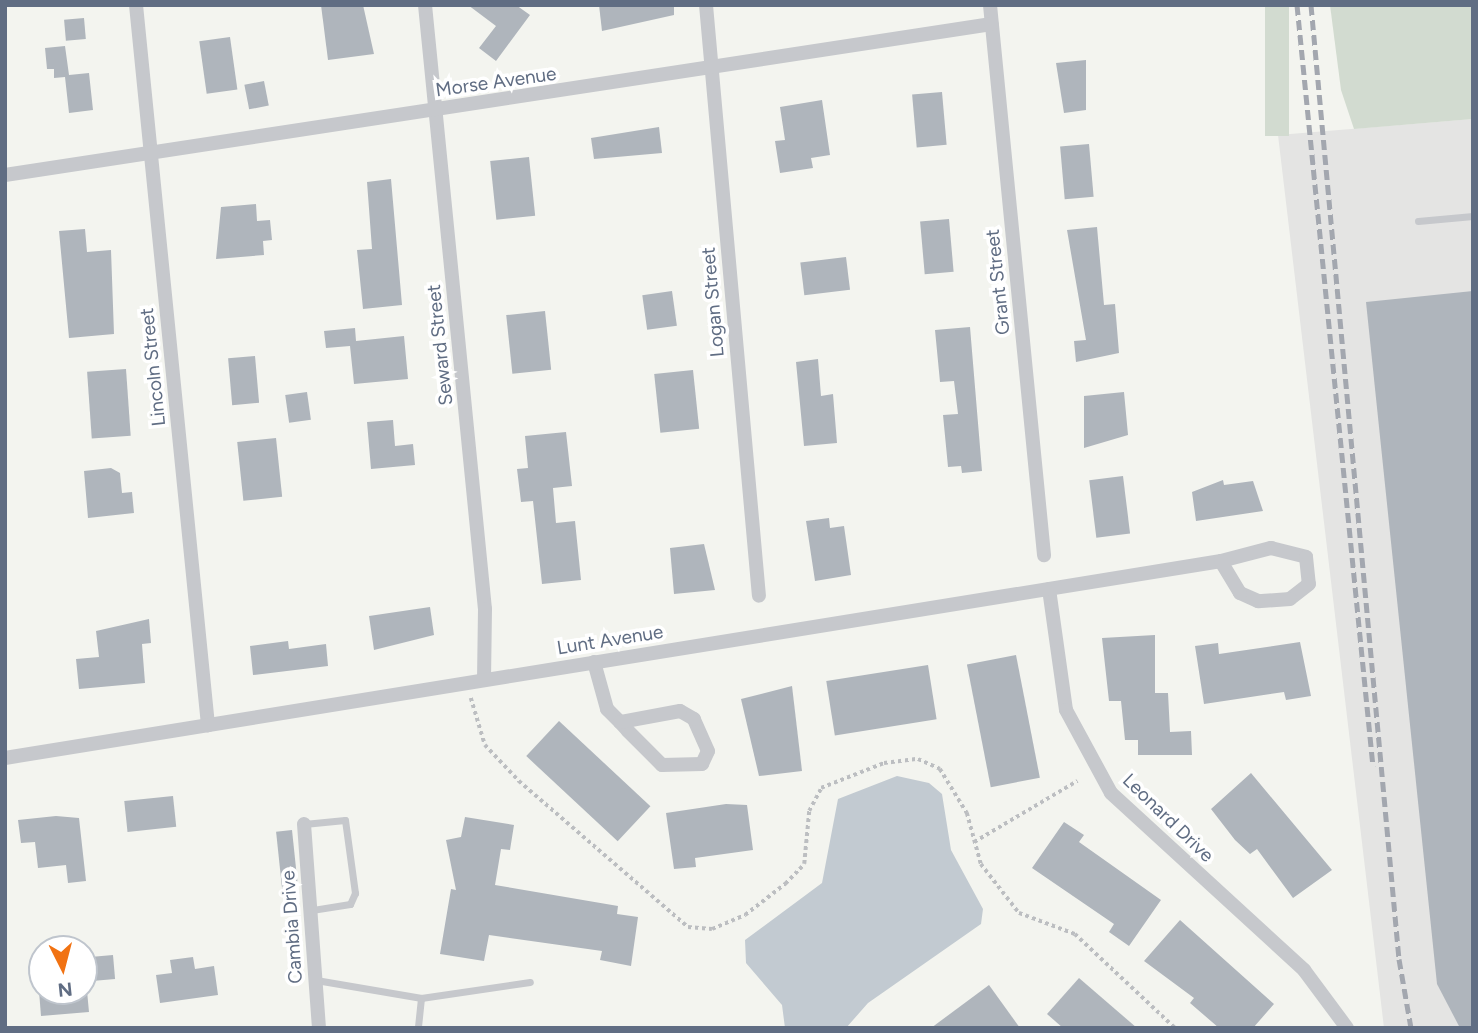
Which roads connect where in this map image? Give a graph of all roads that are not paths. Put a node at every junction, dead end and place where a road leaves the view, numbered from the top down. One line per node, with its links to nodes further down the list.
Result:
1 (136, 5): 8 (street, Lincoln Street)
2 (425, 5): 7 (street, Seward Street)
3 (706, 5): 6 (street, Logan Street)
4 (990, 5): 5 (street, Grant Street)
5 (992, 24): 6 (street, Morse Avenue); 12 (street, Grant Street)
6 (713, 70): 7 (street, Morse Avenue); 15 (street, Logan Street)
7 (436, 110): 8 (street, Morse Avenue); 17 (street, Seward Street)
8 (151, 152): 9 (street, Morse Avenue); 19 (street, Lincoln Street)
9 (5, 175)
10 (1473, 216): 11 (lane)
11 (1418, 221)
12 (1044, 555)
13 (1222, 561): 13 (street, Lunt Avenue); 14 (street, Lunt Avenue)
14 (1049, 589): 16 (street, Lunt Avenue); 28 (street, Leonard Drive)
15 (759, 596)
16 (594, 662): 17 (street, Lunt Avenue); 18 (street)
17 (484, 680): 19 (street, Lunt Avenue)
18 (620, 722): 18 (street)
19 (208, 725): 20 (street, Lunt Avenue)
20 (5, 758)
21 (304, 824): 22 (street, Cambia Drive); 22 (lane)
22 (311, 910): 23 (street, Cambia Drive)
23 (316, 980): 25 (lane); 26 (street, Cambia Drive)
24 (530, 982): 25 (lane)
25 (421, 998): 27 (lane)
26 (319, 1028)
27 (418, 1028)
28 (1347, 1028)

